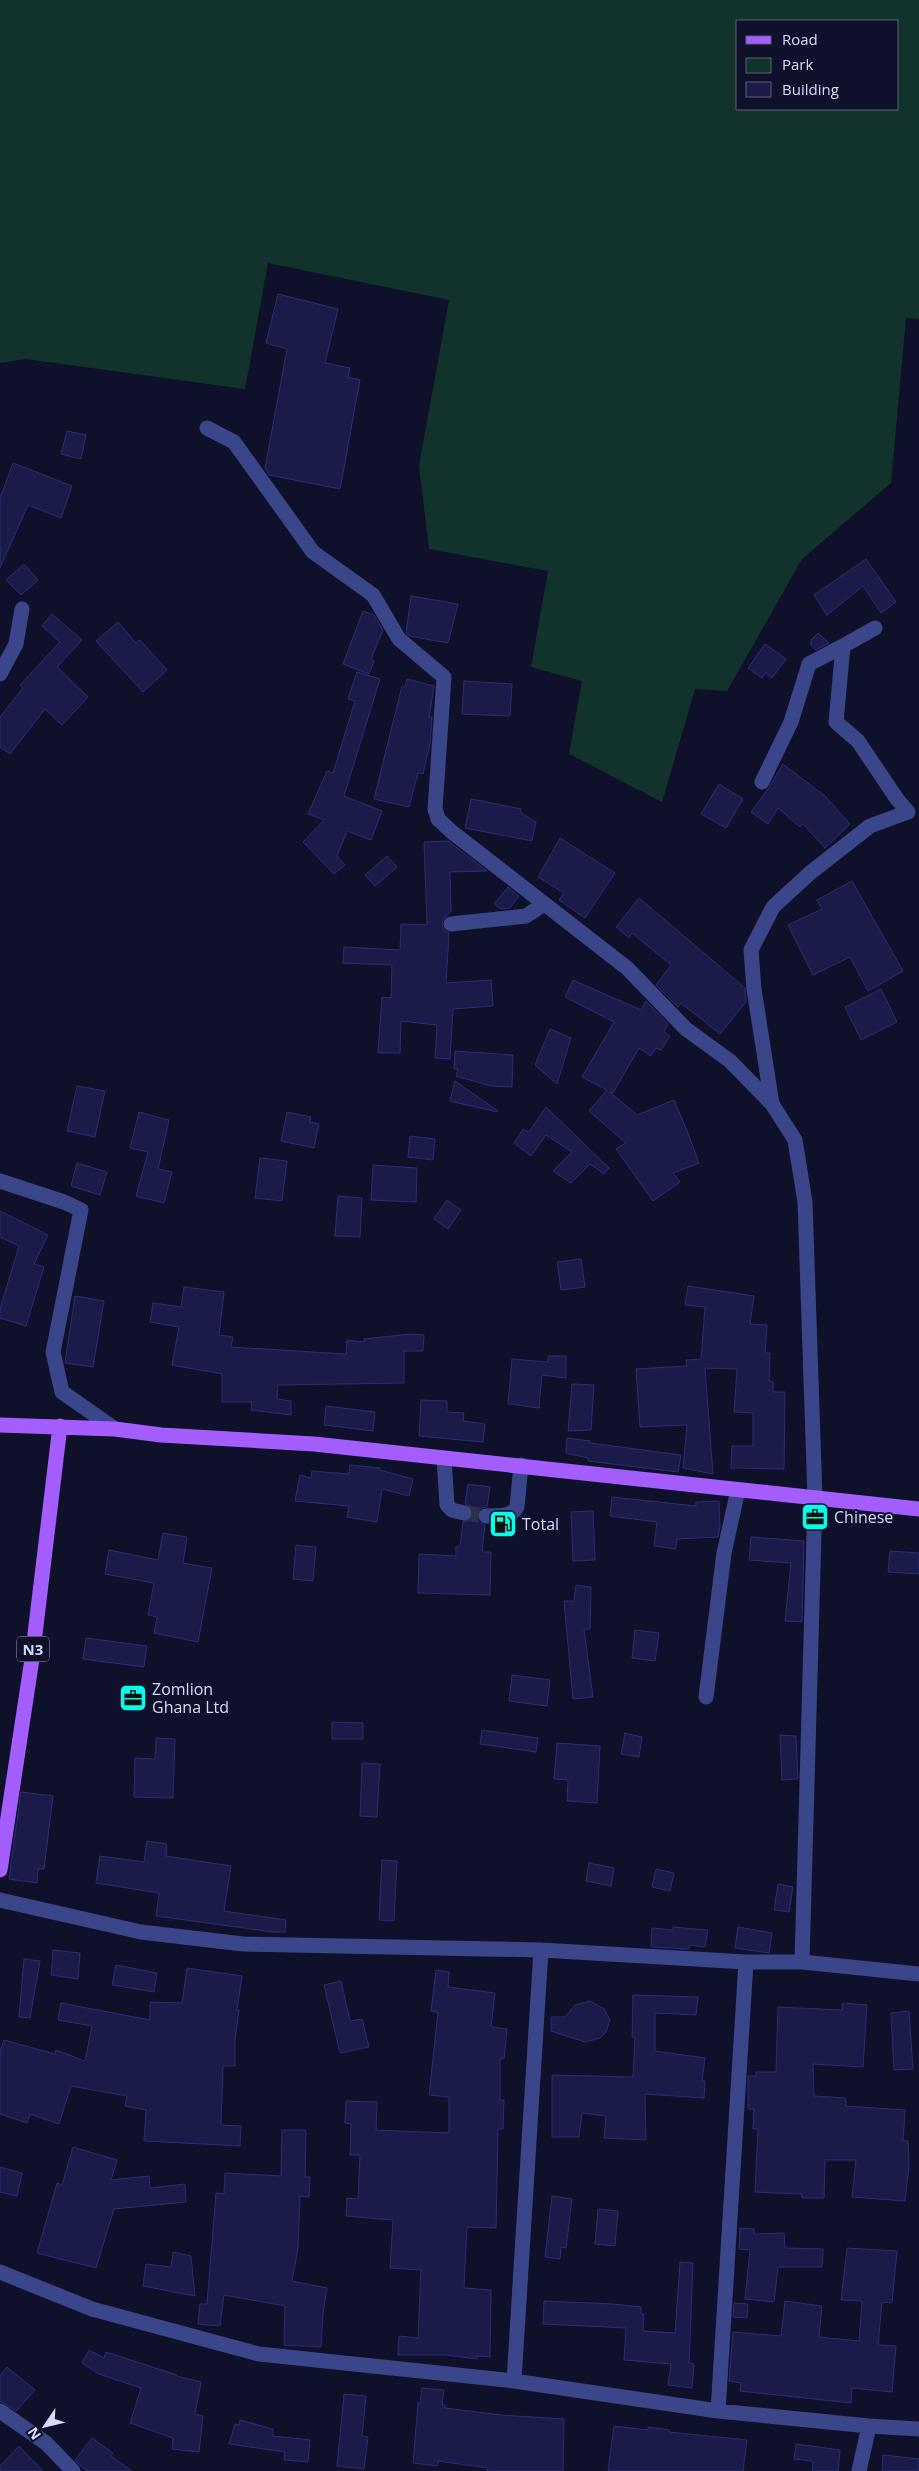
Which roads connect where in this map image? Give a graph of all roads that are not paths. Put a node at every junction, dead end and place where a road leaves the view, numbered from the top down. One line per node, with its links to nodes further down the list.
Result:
1 (207, 428): 7 (street)
2 (22, 609): 5 (street)
3 (875, 628): 4 (street)
4 (843, 646): 6 (street); 9 (street)
5 (0, 674)
6 (762, 782)
7 (544, 904): 8 (street); 9 (street)
8 (451, 924)
9 (772, 1104): 17 (street)
10 (0, 1180): 13 (street)
11 (0, 1425): 12 (main road)
12 (60, 1426): 13 (main road); 22 (main road, N3)
13 (115, 1430): 14 (main road)
14 (444, 1458): 15 (main road); 19 (street)
15 (520, 1465): 16 (main road); 20 (street)
16 (738, 1490): 17 (main road); 21 (street)
17 (815, 1498): 18 (main road); 27 (street)
18 (919, 1509)
19 (464, 1513)
20 (486, 1516)
21 (706, 1698)
22 (5, 1803): 23 (main road, N3)
23 (0, 1870)
24 (0, 1900): 25 (street)
25 (541, 1950): 26 (street); 30 (street)
26 (746, 1962): 27 (street); 32 (street)
27 (802, 1962): 28 (street)
28 (919, 1974)
29 (0, 2272): 30 (street)
30 (514, 2381): 32 (street)
31 (0, 2411): 35 (street)
32 (718, 2411): 33 (street)
33 (869, 2426): 34 (street); 36 (street)
34 (919, 2428)
35 (73, 2471)
36 (859, 2471)

